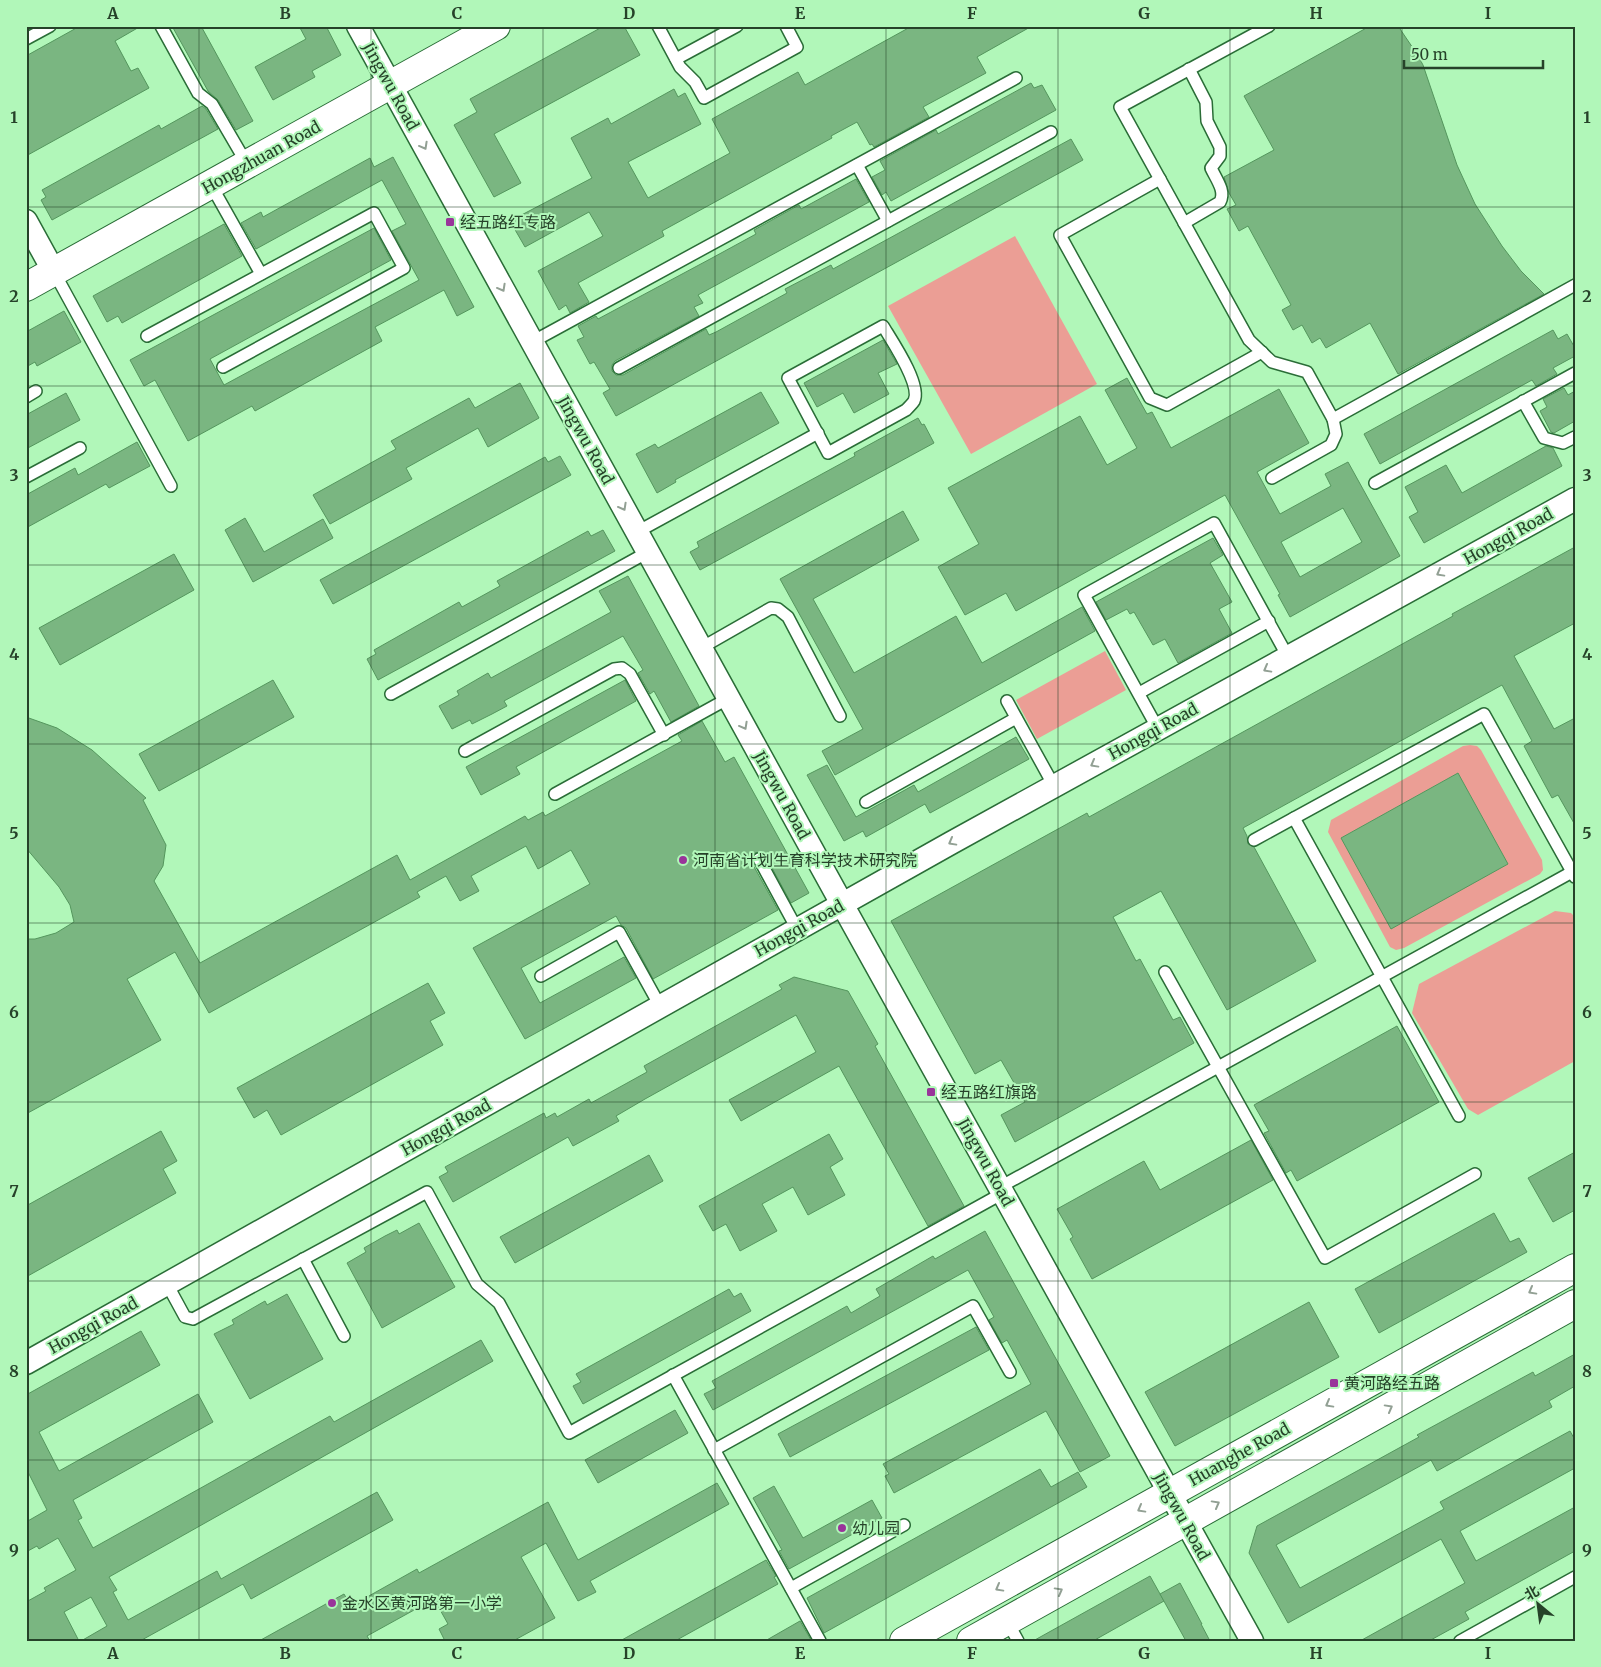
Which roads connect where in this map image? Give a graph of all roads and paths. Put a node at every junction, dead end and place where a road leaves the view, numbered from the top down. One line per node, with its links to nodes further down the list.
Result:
1 (50, 26): 9 (lane)
2 (161, 26): 15 (lane)
3 (358, 26): 13 (street, Jingwu Road)
4 (496, 26): 13 (main road, Hongzhuan Road)
5 (658, 26): 10 (lane)
6 (736, 26): 10 (lane)
7 (786, 26): 10 (lane)
8 (1269, 26): 11 (lane)
9 (26, 39)
10 (676, 59)
11 (1189, 69): 17 (lane); 21 (lane)
12 (1016, 78): 16 (lane)
13 (390, 85): 15 (main road, Hongzhuan Road); 27 (street, Jingwu Road, one-way to 27)
14 (1051, 132): 20 (lane)
15 (247, 164): 18 (main road, Hongzhuan Road)
16 (857, 165): 20 (lane); 27 (lane)
17 (1160, 179): 21 (lane); 28 (lane)
18 (211, 185): 22 (main road, Hongzhuan Road); 23 (lane)
19 (26, 221): 22 (street)
20 (888, 221): 30 (lane)
21 (1184, 223): 28 (lane)
22 (54, 272): 25 (main road, Hongzhuan Road); 40 (lane)
23 (261, 274): 26 (lane); 29 (lane)
24 (1575, 285): 33 (lane)
25 (26, 287)
26 (147, 336)
27 (532, 342): 42 (street, Jingwu Road, one-way to 42)
28 (1262, 352): 33 (lane)
29 (223, 367)
30 (619, 368)
31 (1575, 373): 32 (lane)
32 (1523, 400): 35 (lane); 39 (lane)
33 (1333, 419): 38 (lane)
34 (818, 433): 34 (lane); 42 (lane)
35 (1575, 437)
36 (80, 448): 37 (lane)
37 (26, 477)
38 (1272, 478)
39 (1375, 483)
40 (171, 486)
41 (1575, 499): 46 (street, Hongqi Road, one-way to 46)
42 (637, 532): 43 (street, Jingwu Road)
43 (648, 552): 45 (street, Jingwu Road); 48 (lane)
44 (1269, 621): 46 (lane); 47 (lane); 47 (lane)
45 (701, 648): 49 (street, Jingwu Road); 51 (lane)
46 (1288, 657): 53 (street, Hongqi Road, one-way to 53)
47 (1139, 693): 53 (lane)
48 (391, 694)
49 (729, 698): 54 (lane); 63 (street, Jingwu Road, one-way to 63)
50 (1007, 701): 52 (lane)
51 (840, 716)
52 (1016, 718): 56 (lane); 58 (lane)
53 (1158, 728): 56 (street, Hongqi Road, one-way to 56)
54 (664, 735): 55 (lane); 57 (lane)
55 (465, 751)
56 (1054, 786): 63 (street, Hongqi Road, one-way to 63)
57 (555, 794)
58 (866, 802)
59 (1294, 818): 60 (lane); 62 (lane); 67 (lane)
60 (1254, 840)
61 (759, 859): 64 (lane)
62 (1573, 875): 67 (lane)
63 (842, 904): 64 (street, Hongqi Road); 72 (street, Jingwu Road)
64 (797, 929): 68 (street, Hongqi Road)
65 (1165, 972): 69 (lane)
66 (541, 976): 68 (lane)
67 (1382, 977): 69 (lane); 70 (lane)
68 (660, 1006): 75 (street, Hongqi Road)
69 (1218, 1067): 71 (lane); 72 (lane)
70 (1459, 1116)
71 (1475, 1174)
72 (1002, 1190): 80 (lane); 82 (street, Jingwu Road)
73 (303, 1259): 75 (lane); 77 (lane); 80 (lane)
74 (1575, 1268): 82 (main road, Huanghe Road, one-way to 82)
75 (167, 1284): 78 (street, Hongqi Road)
76 (1575, 1304): 83 (main road, Huanghe Road, one-way to 76)
77 (344, 1336)
78 (26, 1363)
79 (1010, 1372): 81 (lane)
80 (673, 1375): 81 (lane)
81 (714, 1450): 86 (lane)
82 (1169, 1493): 83 (street, Jingwu Road); 89 (main road, Huanghe Road, one-way to 89)
83 (1185, 1521): 87 (main road, Huanghe Road, one-way to 83); 91 (street, Jingwu Road)
84 (904, 1526): 86 (lane)
85 (1575, 1577): 92 (lane)
86 (791, 1588): 88 (lane)
87 (1013, 1631): 90 (main road, Huanghe Road)
88 (820, 1641)
89 (904, 1641)
90 (970, 1641)
91 (1252, 1641)
92 (1460, 1641)

